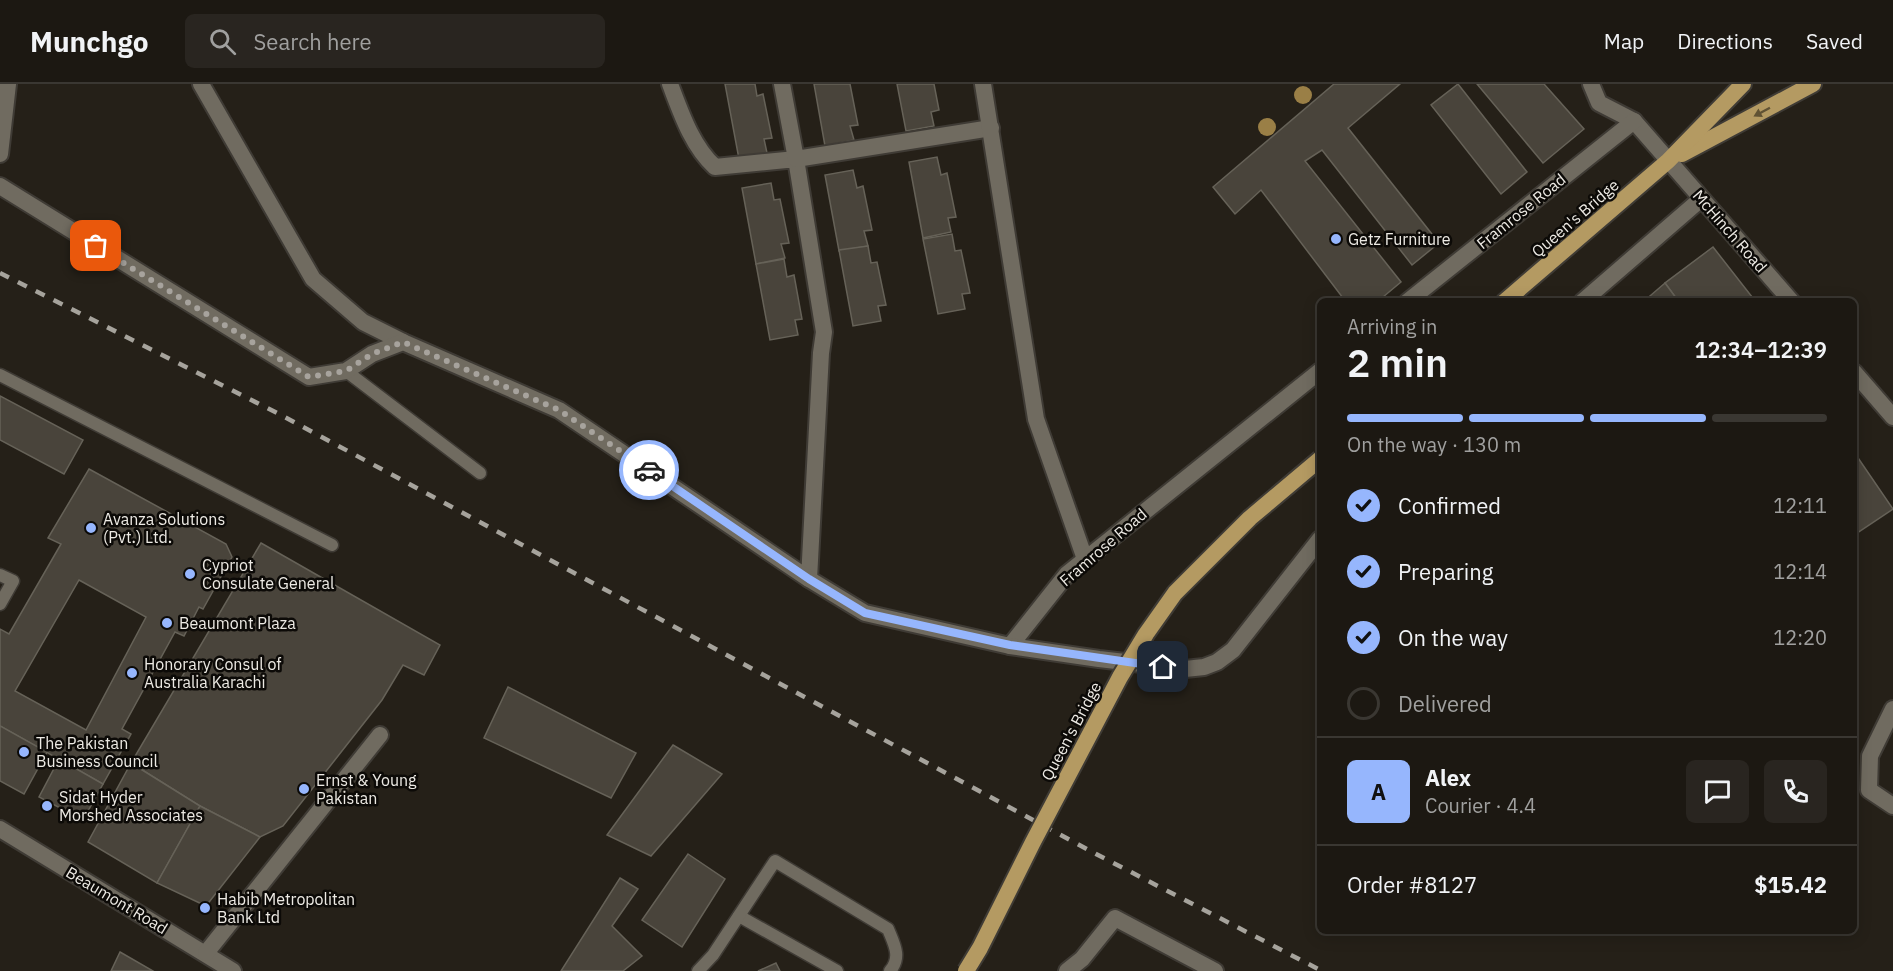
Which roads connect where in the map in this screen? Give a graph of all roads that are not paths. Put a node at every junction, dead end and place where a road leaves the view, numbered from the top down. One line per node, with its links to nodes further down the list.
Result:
1 (8, 84): 11 (street)
2 (201, 84): 20 (street)
3 (670, 84): 12 (street)
4 (782, 84): 12 (street)
5 (983, 84): 10 (street)
6 (1591, 84): 9 (street)
7 (1743, 84): 13 (highway)
8 (1813, 84): 13 (highway, one-way to 13)
9 (1634, 121): 13 (street, McHinch Road); 16 (street, Framrose Road)
10 (991, 128): 12 (street); 30 (street)
11 (0, 154)
12 (796, 159): 32 (street)
13 (1668, 161): 15 (street, McHinch Road); 17 (highway, Queen's Bridge)
14 (0, 186): 21 (street)
15 (1701, 199): 18 (street); 19 (street, McHinch Road)
16 (1412, 298)
17 (1509, 298)
18 (1587, 298)
19 (1788, 298)
20 (403, 342): 21 (street); 32 (street)
21 (346, 371): 27 (lane)
22 (1317, 373): 30 (street, Framrose Road)
23 (0, 375): 29 (lane)
24 (1857, 375): 25 (street)
25 (1893, 417)
26 (1317, 462): 45 (highway, Queen's Bridge, bridge)
27 (480, 473)
28 (1317, 543): 34 (street)
29 (332, 545)
30 (1085, 559): 34 (street, Framrose Road)
31 (0, 575): 33 (lane)
32 (809, 579): 34 (street)
33 (0, 604)
34 (1010, 645)
35 (1893, 709): 37 (street)
36 (380, 735): 40 (street)
37 (1893, 806)
38 (0, 829): 40 (street, Beaumont Road)
39 (739, 916): 42 (lane); 43 (lane); 44 (lane)
40 (206, 954): 41 (street, Beaumont Road)
41 (233, 971)
42 (698, 971)
43 (837, 971)
44 (890, 971)
45 (966, 971)
46 (1067, 971): 47 (street)
47 (1215, 971)

